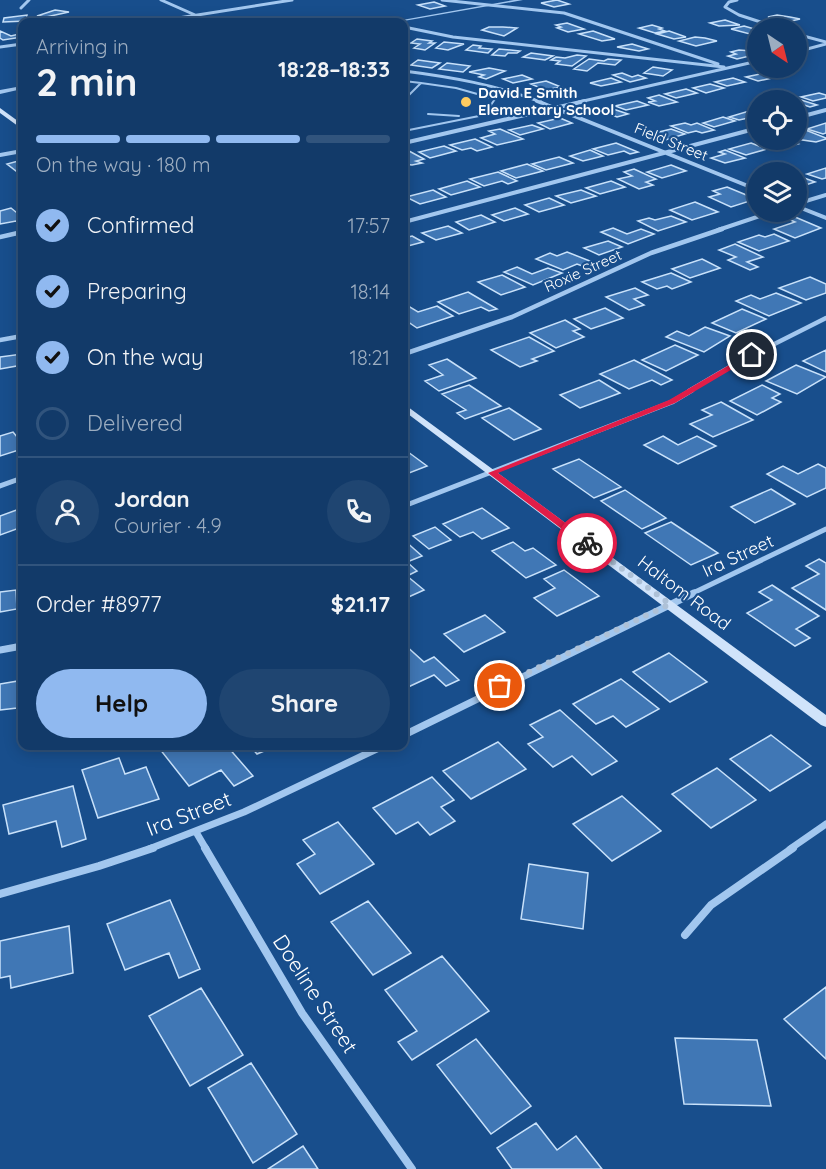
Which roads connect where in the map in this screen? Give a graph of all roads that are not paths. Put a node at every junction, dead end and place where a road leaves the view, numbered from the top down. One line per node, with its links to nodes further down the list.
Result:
1 (29, 0): 8 (street)
2 (161, 0): 9 (street)
3 (292, 0): 9 (street)
4 (442, 0): 7 (street)
5 (521, 0): 7 (street)
6 (737, 0): 12 (street)
7 (490, 6): 13 (street); 21 (street)
8 (21, 8)
9 (196, 16): 10 (street); 11 (street)
10 (182, 18)
11 (201, 18)
12 (748, 18)
13 (408, 20)
14 (408, 28): 21 (street)
15 (807, 37): 16 (street)
16 (826, 43): 19 (street)
17 (18, 45): 18 (street)
18 (0, 47)
19 (807, 49)
20 (747, 64): 21 (street)
21 (730, 68): 28 (street)
22 (408, 72): 28 (street, Field Street)
23 (408, 81): 24 (lane)
24 (421, 83): 27 (lane); 37 (lane)
25 (18, 89): 26 (street)
26 (0, 92)
27 (408, 96)
28 (556, 108): 39 (street); 41 (street, Field Street)
29 (0, 110): 35 (main road)
30 (826, 110): 32 (street)
31 (428, 114): 33 (lane)
32 (807, 115)
33 (459, 116)
34 (18, 120): 35 (lane)
35 (14, 121): 36 (main road)
36 (18, 124)
37 (408, 130)
38 (747, 131): 41 (street)
39 (408, 143)
40 (18, 151): 42 (street)
41 (666, 153): 43 (street, Field Street); 49 (street)
42 (0, 155)
43 (747, 186)
44 (826, 195): 45 (street)
45 (807, 201)
46 (807, 210): 47 (street)
47 (826, 218)
48 (747, 220): 55 (street, Roxie Street)
49 (408, 221)
50 (18, 233): 51 (street)
51 (0, 237)
52 (826, 318): 57 (street)
53 (18, 337): 54 (street)
54 (0, 340)
55 (408, 353)
56 (408, 410): 57 (main road, Haltom Road)
57 (492, 473): 60 (street); 62 (main road, Haltom Road)
58 (18, 479): 59 (street)
59 (0, 486)
60 (408, 504)
61 (826, 529): 62 (street, Ira Street)
62 (670, 604): 65 (main road, Haltom Road); 66 (street, Ira Street)
63 (18, 647): 64 (street)
64 (0, 650)
65 (826, 722)
66 (408, 733)
67 (375, 750): 69 (street, Ira Street)
68 (826, 824): 71 (street)
69 (196, 832): 70 (street, Ira Street); 72 (street, Doeline Street)
70 (0, 894)
71 (685, 935)
72 (412, 1169)

